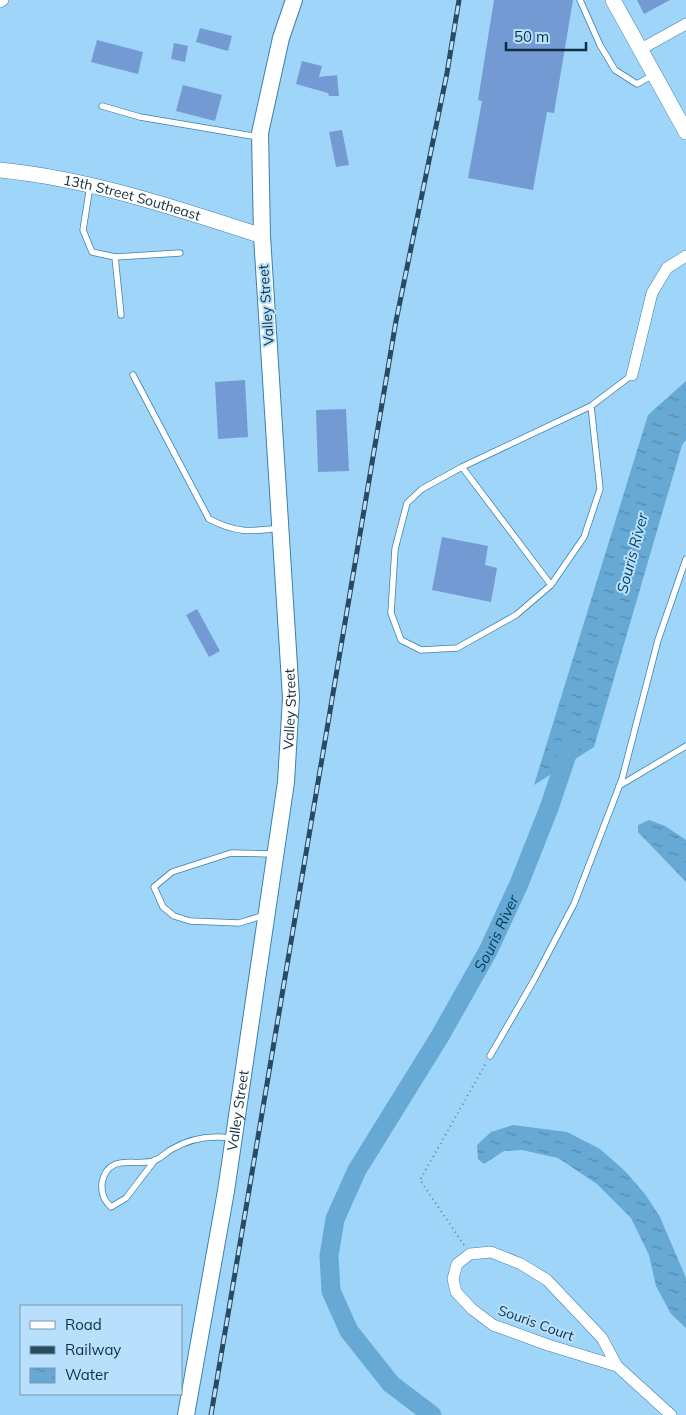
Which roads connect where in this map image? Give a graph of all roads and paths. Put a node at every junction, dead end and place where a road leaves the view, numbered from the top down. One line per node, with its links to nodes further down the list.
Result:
1 (294, 0): 9 (main road, Valley Street)
2 (580, 0): 6 (lane)
3 (613, 0): 5 (street)
4 (686, 24): 5 (street)
5 (640, 49): 6 (street)
6 (654, 74): 8 (street)
7 (102, 106): 9 (lane)
8 (686, 132)
9 (260, 138): 12 (main road, Valley Street)
10 (0, 170): 11 (street, 13th Street Southeast)
11 (90, 184): 12 (street, 13th Street Southeast); 15 (lane)
12 (262, 236): 21 (main road, Valley Street)
13 (180, 253): 15 (lane)
14 (686, 256): 18 (street)
15 (115, 258): 16 (lane)
16 (121, 315)
17 (133, 375): 21 (lane)
18 (632, 375): 19 (lane)
19 (591, 406): 20 (lane); 23 (lane)
20 (462, 467): 23 (lane); 23 (lane)
21 (281, 528): 26 (main road, Valley Street)
22 (686, 559): 25 (lane)
23 (551, 585)
24 (686, 746): 25 (lane)
25 (619, 786): 28 (lane)
26 (276, 854): 27 (main road, Valley Street); 27 (lane)
27 (267, 914): 29 (main road, Valley Street)
28 (490, 1056): 31 (path)
29 (233, 1138): 30 (lane); 33 (main road, Valley Street)
30 (155, 1160): 30 (lane)
31 (470, 1254): 32 (street, Souris Court); 32 (street, Souris Court)
32 (617, 1366): 34 (street, Souris Court)
33 (186, 1415)
34 (672, 1415)

